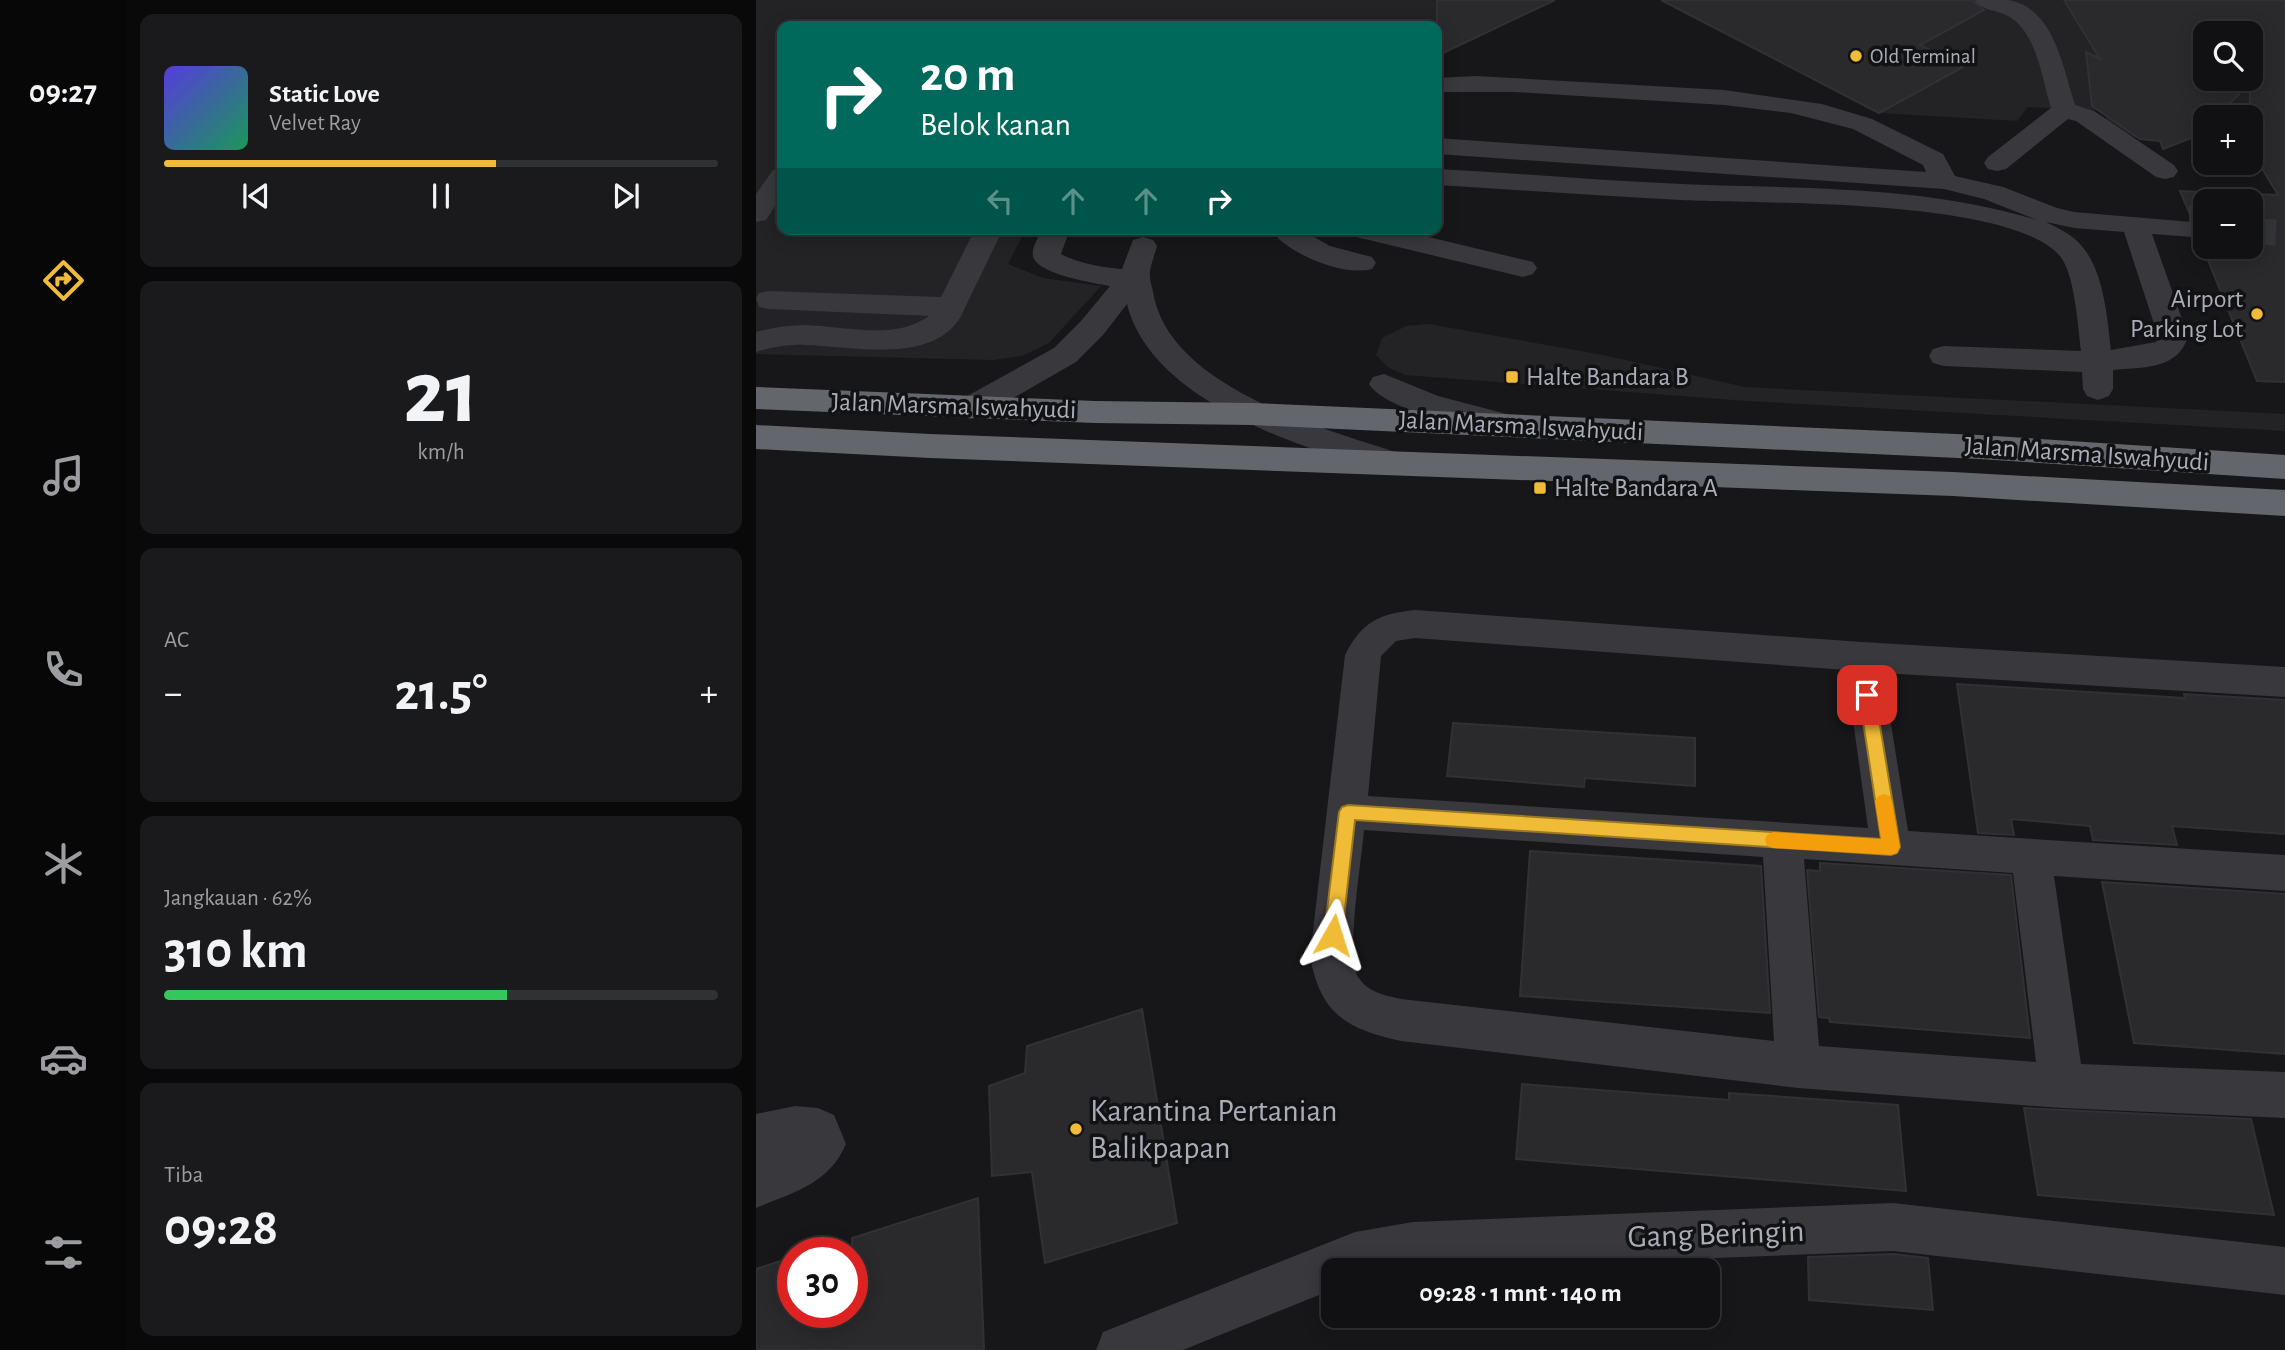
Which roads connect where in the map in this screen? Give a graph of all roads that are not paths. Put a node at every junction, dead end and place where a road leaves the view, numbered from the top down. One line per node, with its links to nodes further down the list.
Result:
1 (1986, 0): 4 (street)
2 (1442, 74): 5 (street)
3 (1442, 85): 5 (street)
4 (2064, 110): 9 (street); 11 (street)
5 (1853, 121): 10 (street)
6 (1556, 139): 8 (street)
7 (1442, 146): 8 (street)
8 (1689, 163): 10 (street)
9 (1997, 163)
10 (1939, 170): 15 (street)
11 (2165, 171)
12 (1442, 177): 29 (lane)
13 (777, 187): 14 (street)
14 (768, 206)
15 (2074, 220): 16 (street); 16 (street)
16 (2135, 224): 29 (street)
17 (986, 235): 26 (street)
18 (1053, 235): 24 (street)
19 (1291, 235): 22 (street)
20 (1383, 235): 23 (street)
21 (1143, 246): 24 (street)
22 (1362, 263)
23 (1523, 268)
24 (1133, 278): 32 (street); 33 (street)
25 (769, 300): 26 (street)
26 (950, 307): 27 (street)
27 (756, 342)
28 (1944, 356): 29 (street)
29 (2098, 376)
30 (1384, 384): 34 (street)
31 (756, 398): 32 (highway, Jalan Marsma Iswahyudi)
32 (971, 408): 33 (highway, Jalan Marsma Iswahyudi)
33 (1253, 414): 34 (highway, Jalan Marsma Iswahyudi); 36 (street)
34 (1511, 426): 37 (highway, Jalan Marsma Iswahyudi)
35 (756, 437): 36 (highway, Jalan Marsma Iswahyudi)
36 (1394, 463): 38 (highway, Jalan Marsma Iswahyudi)
37 (2285, 467)
38 (2285, 503)
39 (1862, 657): 40 (street); 41 (street); 43 (street)
40 (2285, 682)
41 (1348, 812): 42 (street); 46 (street)
42 (1782, 841): 43 (street); 46 (street)
43 (1891, 847): 44 (street)
44 (2031, 856): 45 (street); 47 (street)
45 (2285, 873)
46 (1798, 1066): 47 (street)
47 (2062, 1086): 48 (street)
48 (2285, 1096)
49 (756, 1137): 50 (street)
50 (756, 1184)
51 (2285, 1271): 52 (street, Gang Beringin)
52 (1121, 1350)

